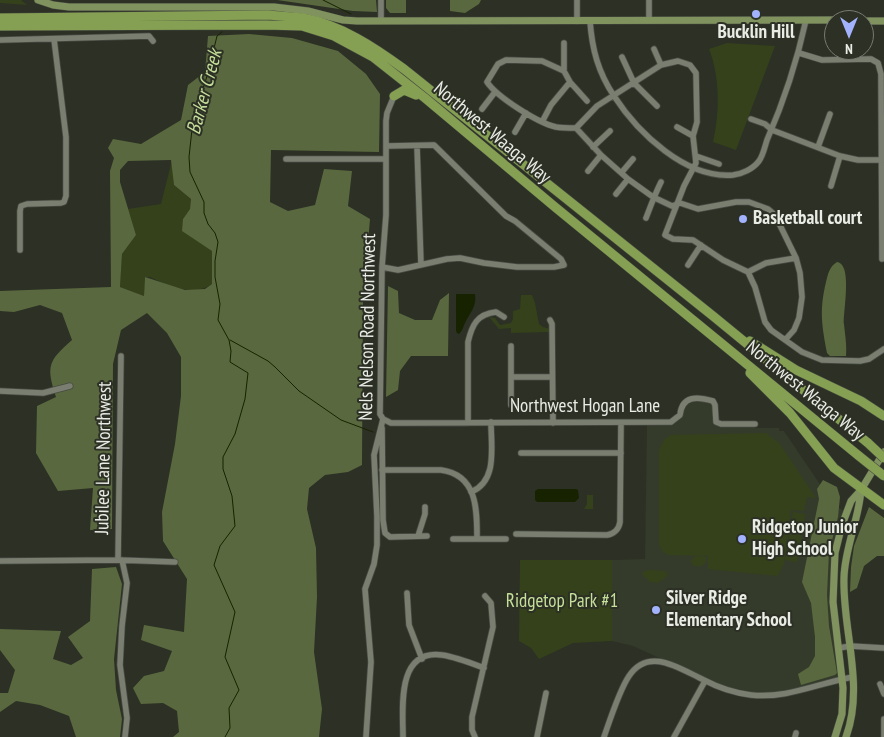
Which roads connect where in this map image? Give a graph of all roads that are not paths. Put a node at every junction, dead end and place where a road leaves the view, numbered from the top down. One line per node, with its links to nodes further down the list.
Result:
1 (38, 0): 5 (main road)
2 (381, 0): 10 (street)
3 (577, 0): 11 (street)
4 (649, 0): 7 (street)
5 (118, 3): 10 (main road)
6 (0, 18): 75 (highway, Northwest Waaga Way)
7 (649, 20): 8 (main road); 12 (main road)
8 (806, 20): 9 (main road); 21 (street)
9 (824, 20)
10 (381, 21): 11 (main road)
11 (577, 21): 12 (main road)
12 (590, 21): 30 (street)
13 (0, 26): 14 (highway, Northwest Waaga Way)
14 (48, 26): 15 (highway); 22 (highway, Northwest Waaga Way)
15 (0, 30)
16 (54, 39): 17 (street); 18 (street); 68 (street)
17 (0, 40)
18 (153, 41)
19 (564, 43): 25 (street)
20 (654, 49): 24 (street)
21 (799, 53): 41 (street); 55 (street)
22 (373, 57): 29 (highway); 34 (highway, Northwest Waaga Way)
23 (622, 57): 27 (street)
24 (661, 65): 27 (street); 44 (street)
25 (564, 71): 26 (street); 28 (street)
26 (570, 82): 31 (street); 38 (street)
27 (634, 83): 30 (street); 32 (street)
28 (495, 92): 33 (street); 35 (street)
29 (394, 96): 34 (highway); 45 (street, Nels Nelson Road Northwest)
30 (614, 96): 40 (street); 57 (street)
31 (587, 100)
32 (657, 106)
33 (482, 109)
34 (439, 110): 80 (highway, Northwest Waaga Way)
35 (526, 113): 38 (street); 43 (street)
36 (830, 114): 48 (street)
37 (751, 119): 41 (street)
38 (542, 122): 40 (street)
39 (677, 127): 44 (street)
40 (576, 128): 47 (street)
41 (772, 130): 48 (street); 57 (street)
42 (610, 131): 47 (street)
43 (515, 132)
44 (693, 136): 50 (street)
45 (387, 146): 46 (street); 53 (street, Nels Nelson Road Northwest)
46 (417, 146): 71 (street); 71 (street)
47 (594, 147): 49 (street)
48 (818, 147): 51 (street)
49 (602, 155): 58 (street); 59 (street)
50 (696, 156): 56 (street); 57 (street)
51 (840, 156): 55 (street); 62 (street)
52 (286, 159): 53 (street)
53 (386, 159): 73 (street, Nels Nelson Road Northwest)
54 (633, 159): 59 (street)
55 (882, 160): 70 (street)
56 (720, 164)
57 (694, 168): 65 (street)
58 (588, 171)
59 (622, 172): 60 (street)
60 (628, 179): 63 (street); 64 (street)
61 (661, 182): 64 (street)
62 (831, 186)
63 (616, 194)
64 (653, 197): 65 (street); 66 (street)
65 (676, 205): 67 (street); 69 (street)
66 (646, 218)
67 (701, 246): 72 (street); 74 (street)
68 (20, 250)
69 (796, 258): 74 (street); 78 (street)
70 (882, 259)
71 (420, 265): 73 (street)
72 (688, 265)
73 (382, 267): 89 (street, Nels Nelson Road Northwest)
74 (748, 272): 78 (street)
75 (713, 316): 88 (highway); 98 (highway, Northwest Waaga Way, bridge)
76 (504, 317): 90 (street)
77 (550, 320): 84 (street)
78 (785, 340): 81 (street)
79 (511, 346): 83 (street)
80 (725, 346): 100 (highway, Northwest Waaga Way, bridge); 101 (highway)
81 (884, 349)
82 (121, 356): 111 (street, Jubilee Lane Northwest)
83 (511, 377): 84 (street); 87 (street)
84 (552, 377): 93 (street)
85 (70, 386): 86 (street)
86 (0, 391)
87 (511, 406)
88 (884, 416)
89 (383, 421): 90 (street, Northwest Hogan Lane); 99 (street); 129 (street, Nels Nelson Road Northwest)
90 (468, 422): 91 (street, Northwest Hogan Lane)
91 (491, 422): 93 (street, Northwest Hogan Lane); 102 (street)
92 (621, 422): 93 (street, Northwest Hogan Lane); 94 (street, Northwest Hogan Lane); 97 (street)
93 (553, 423)
94 (755, 424)
95 (884, 452): 101 (main road)
96 (521, 453): 97 (street)
97 (621, 453): 105 (street)
98 (884, 458)
99 (382, 470): 102 (street); 106 (street)
100 (884, 476)
101 (861, 490): 103 (highway); 116 (main road); 117 (main road)
102 (471, 492): 109 (street)
103 (884, 505)
104 (424, 507): 106 (street)
105 (516, 534)
106 (418, 536): 107 (street)
107 (427, 536)
108 (453, 539): 109 (street)
109 (477, 539): 110 (street)
110 (506, 540)
111 (120, 560): 112 (street); 113 (street); 128 (street, Jubilee Lane Northwest)
112 (0, 561)
113 (175, 562)
114 (407, 594): 119 (street)
115 (485, 596): 120 (street)
116 (850, 646): 117 (street); 118 (street); 121 (main road)
117 (838, 648): 122 (main road)
118 (884, 648)
119 (422, 659): 120 (street); 130 (street)
120 (484, 668): 131 (street)
121 (853, 677): 122 (street); 136 (main road)
122 (843, 679): 123 (street); 135 (main road)
123 (705, 681): 133 (street); 134 (street)
124 (880, 684): 126 (street)
125 (546, 693): 132 (street)
126 (884, 694)
127 (884, 720): 137 (street)
128 (125, 737)
129 (366, 737)
130 (403, 737)
131 (475, 737)
132 (537, 737)
133 (604, 737)
134 (674, 737)
135 (835, 737)
136 (846, 737)
137 (884, 737)

